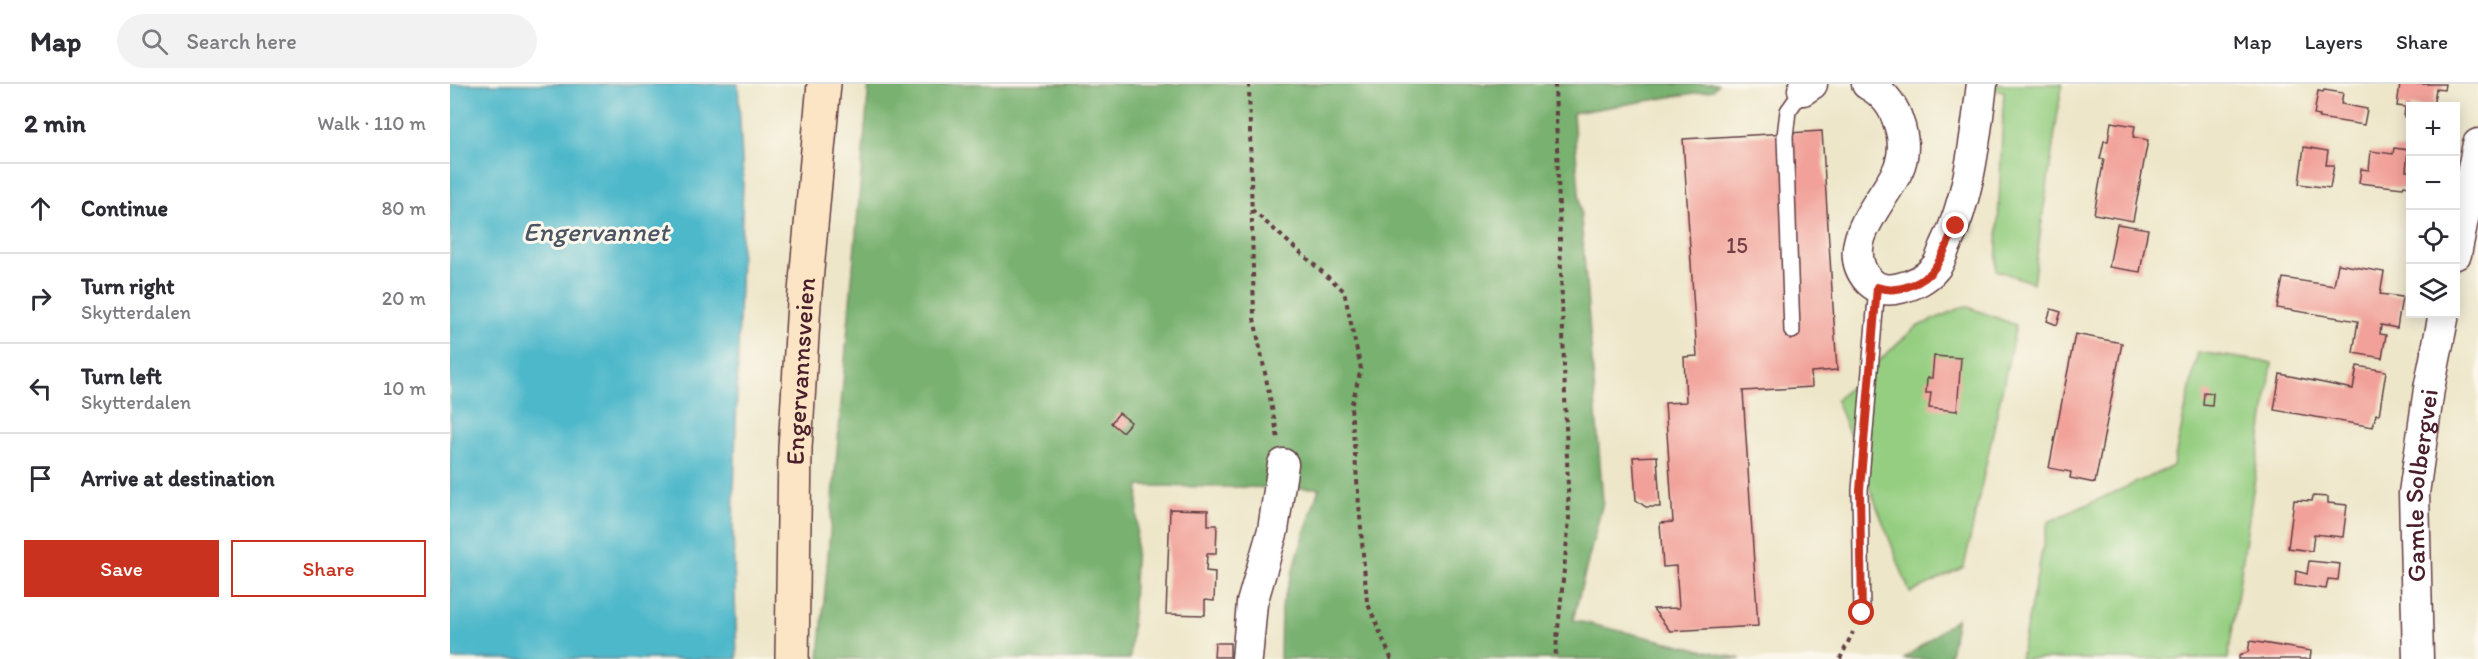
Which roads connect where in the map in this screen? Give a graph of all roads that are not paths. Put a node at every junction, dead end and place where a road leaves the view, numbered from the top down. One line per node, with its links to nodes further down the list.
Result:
1 (824, 84): 12 (main road, Engervannsveien)
2 (1866, 84): 7 (street)
3 (1982, 84): 7 (street)
4 (1807, 87): 9 (lane)
5 (2478, 144): 6 (street)
6 (2460, 234)
7 (1877, 287): 11 (lane)
8 (2443, 318): 14 (street, Gamle Solbergvei)
9 (1792, 331)
10 (1283, 464): 13 (street)
11 (1862, 613)
12 (792, 659)
13 (1247, 659)
14 (2418, 659)

